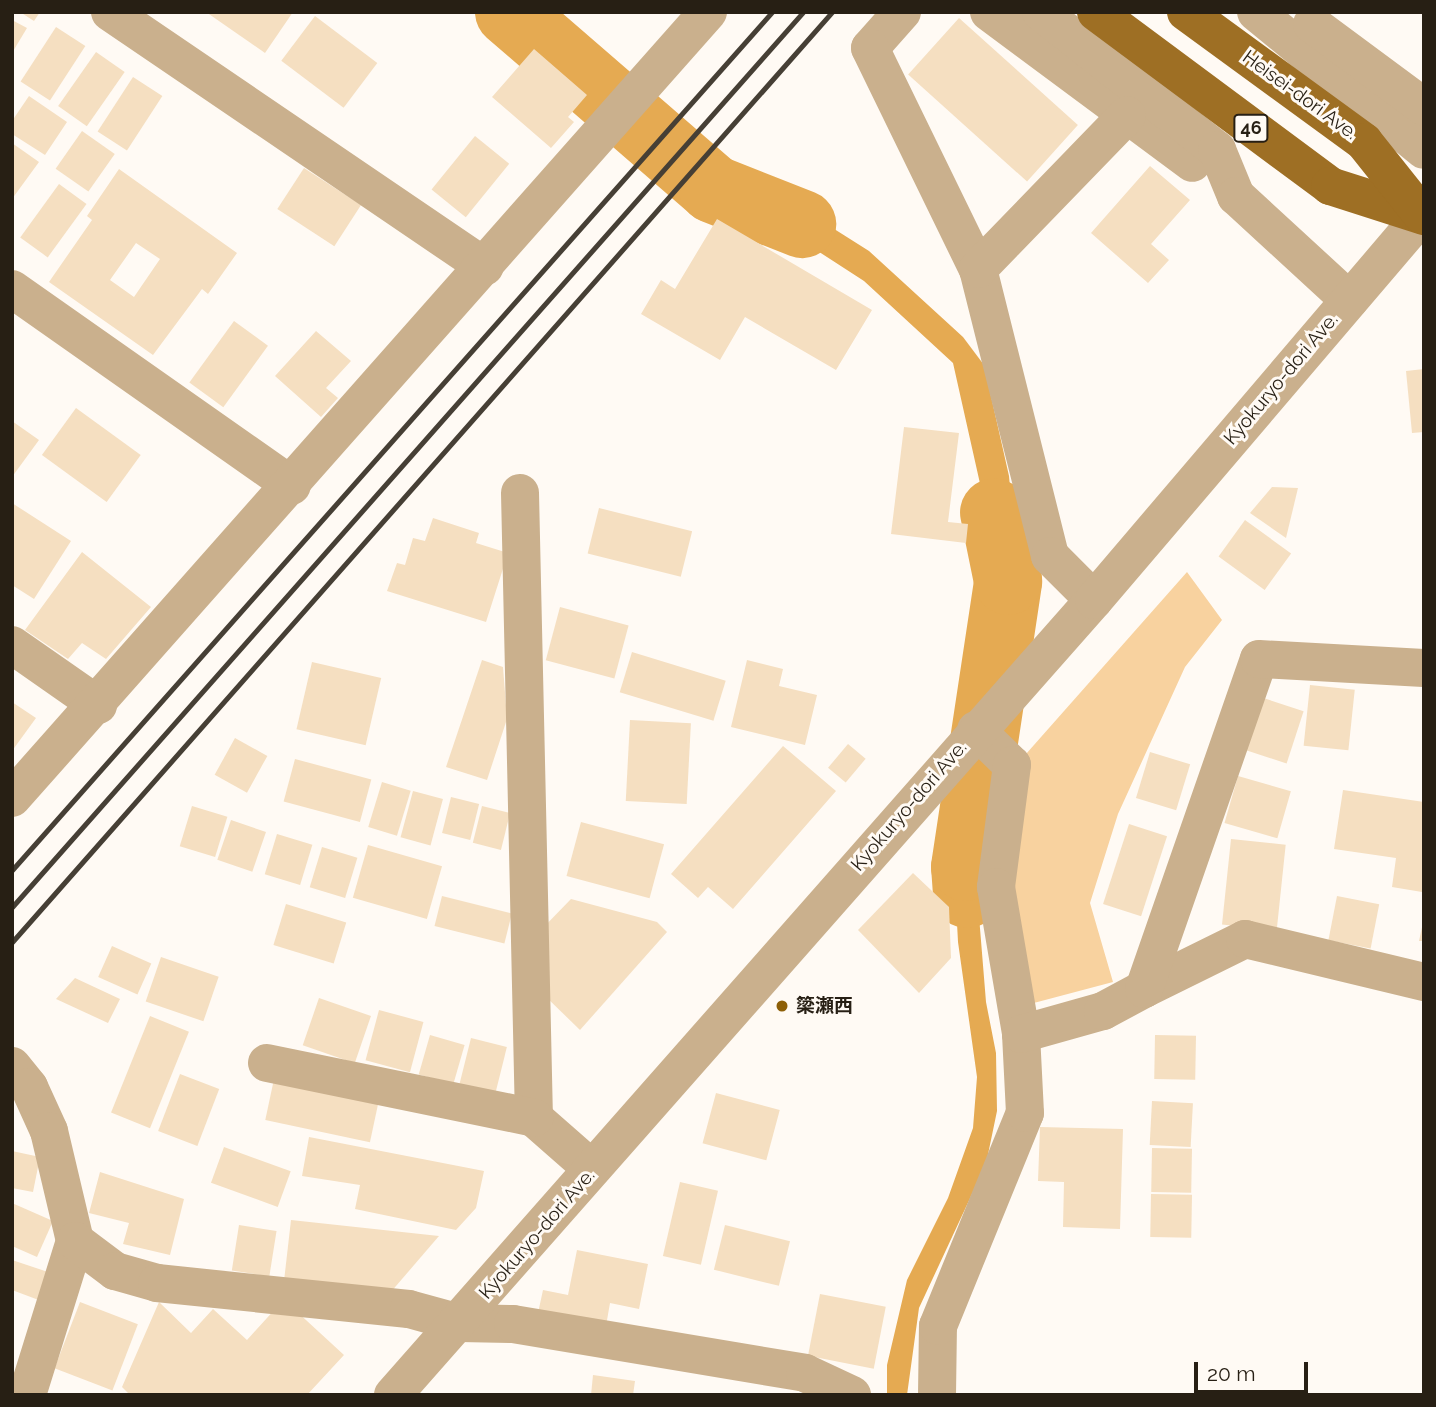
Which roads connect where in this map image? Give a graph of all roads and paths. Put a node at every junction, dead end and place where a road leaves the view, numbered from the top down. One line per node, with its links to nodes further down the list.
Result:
1 (110, 12): 15 (street)
2 (708, 12): 15 (street)
3 (902, 12): 16 (street)
4 (989, 12): 11 (street)
5 (1041, 12): 13 (street)
6 (1096, 12): 14 (main road, 46)
7 (1186, 12): 14 (main road, Heisei-dori Ave.)
8 (1256, 12): 12 (street)
9 (1297, 12): 10 (street)
10 (1424, 107)
11 (1127, 115): 13 (street); 16 (street)
12 (1424, 150)
13 (1236, 196): 18 (street)
14 (1423, 215): 18 (street, Kyokuryo-dori Ave.)
15 (485, 267): 19 (street)
16 (978, 269): 21 (street)
17 (12, 289): 19 (street)
18 (1349, 300): 21 (street, Kyokuryo-dori Ave.)
19 (292, 486): 24 (street)
20 (520, 493): 32 (street)
21 (1094, 600): 25 (street, Kyokuryo-dori Ave.)
22 (12, 645): 24 (street)
23 (1424, 668): 28 (street)
24 (98, 705): 26 (street)
25 (976, 730): 29 (street); 33 (street, Kyokuryo-dori Ave.)
26 (12, 797)
27 (1424, 982): 28 (street)
28 (1144, 989): 29 (street)
29 (1021, 1034): 39 (street)
30 (267, 1063): 32 (street)
31 (12, 1066): 34 (street)
32 (534, 1118): 33 (street)
33 (592, 1169): 35 (street, Kyokuryo-dori Ave.)
34 (75, 1241): 35 (street); 36 (street)
35 (460, 1323): 37 (street, Kyokuryo-dori Ave.); 38 (street)
36 (27, 1395)
37 (393, 1395)
38 (852, 1395)
39 (937, 1395)

